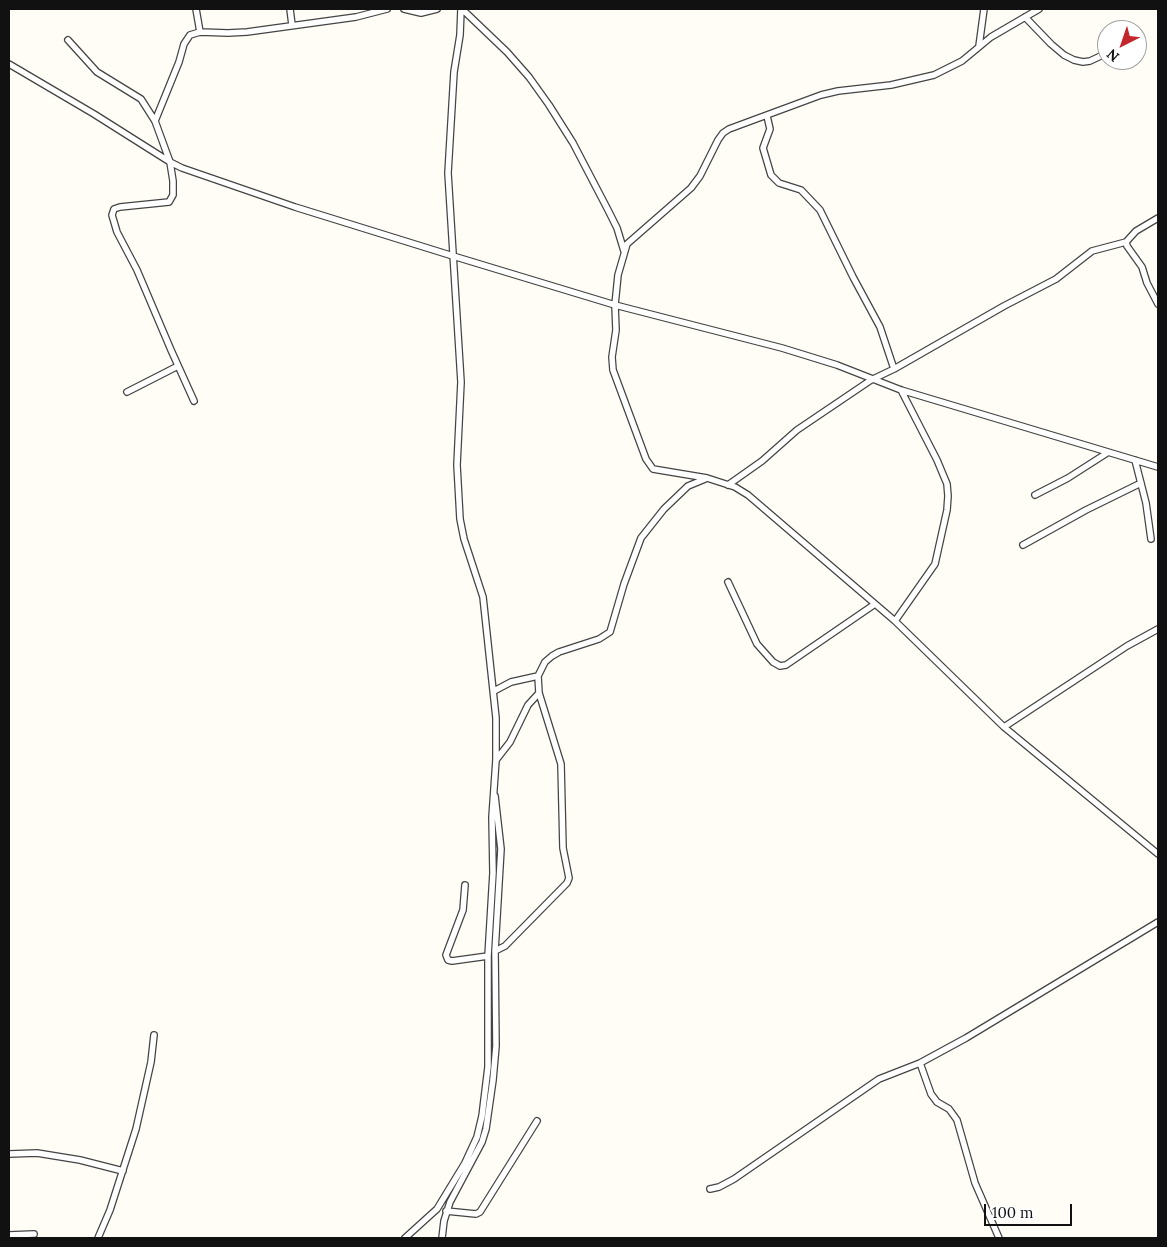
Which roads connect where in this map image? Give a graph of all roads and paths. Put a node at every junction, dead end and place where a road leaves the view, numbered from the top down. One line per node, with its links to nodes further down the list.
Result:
1 (196, 9): 12 (street)
2 (290, 9): 11 (street)
3 (387, 9): 11 (street)
4 (404, 9): 9 (street)
5 (437, 9): 9 (street)
6 (462, 9): 22 (street); 23 (street)
7 (984, 9): 14 (street)
8 (1039, 9): 10 (street)
9 (421, 11)
10 (1025, 17): 14 (street); 15 (street)
11 (292, 25): 12 (street)
12 (200, 32): 18 (street)
13 (68, 40): 18 (street)
14 (979, 46): 17 (street)
15 (1097, 58)
16 (9, 64): 19 (street)
17 (767, 116): 22 (street); 27 (street)
18 (154, 121): 19 (street)
19 (170, 162): 23 (street); 26 (street)
20 (1158, 218): 21 (street)
21 (1126, 242): 24 (street); 27 (street)
22 (624, 251): 25 (street)
23 (453, 256): 25 (street); 46 (street)
24 (1158, 304)
25 (615, 305): 28 (street); 35 (street)
26 (178, 366): 30 (street); 31 (street)
27 (894, 369): 28 (street)
28 (871, 380): 29 (street); 37 (street)
29 (901, 390): 32 (street); 43 (street)
30 (128, 392)
31 (194, 401)
32 (1107, 453): 33 (street); 38 (street)
33 (1135, 460): 34 (street); 36 (street)
34 (1158, 467)
35 (707, 478): 37 (street); 45 (street)
36 (1141, 483): 39 (street); 40 (street)
37 (728, 485): 42 (street)
38 (1035, 495)
39 (1151, 538)
40 (1023, 544)
41 (728, 582): 42 (street)
42 (875, 604): 43 (street)
43 (895, 621): 48 (street)
44 (1158, 629): 48 (street)
45 (538, 676): 46 (street); 47 (street)
46 (494, 691): 49 (street)
47 (539, 693): 49 (street); 54 (street)
48 (1004, 727): 51 (street)
49 (496, 760): 50 (street)
50 (493, 784): 54 (street); 55 (street)
51 (1158, 854)
52 (465, 885): 55 (street)
53 (1158, 922): 57 (street)
54 (494, 951): 62 (street)
55 (488, 956): 66 (street)
56 (154, 1035): 60 (street)
57 (920, 1063): 61 (street); 68 (street)
58 (537, 1121): 62 (street)
59 (9, 1154): 60 (street)
60 (123, 1172): 65 (street)
61 (710, 1189)
62 (446, 1211): 67 (street)
63 (34, 1234): 64 (street)
64 (9, 1235)
65 (98, 1238)
66 (405, 1238)
67 (442, 1238)
68 (999, 1238)

